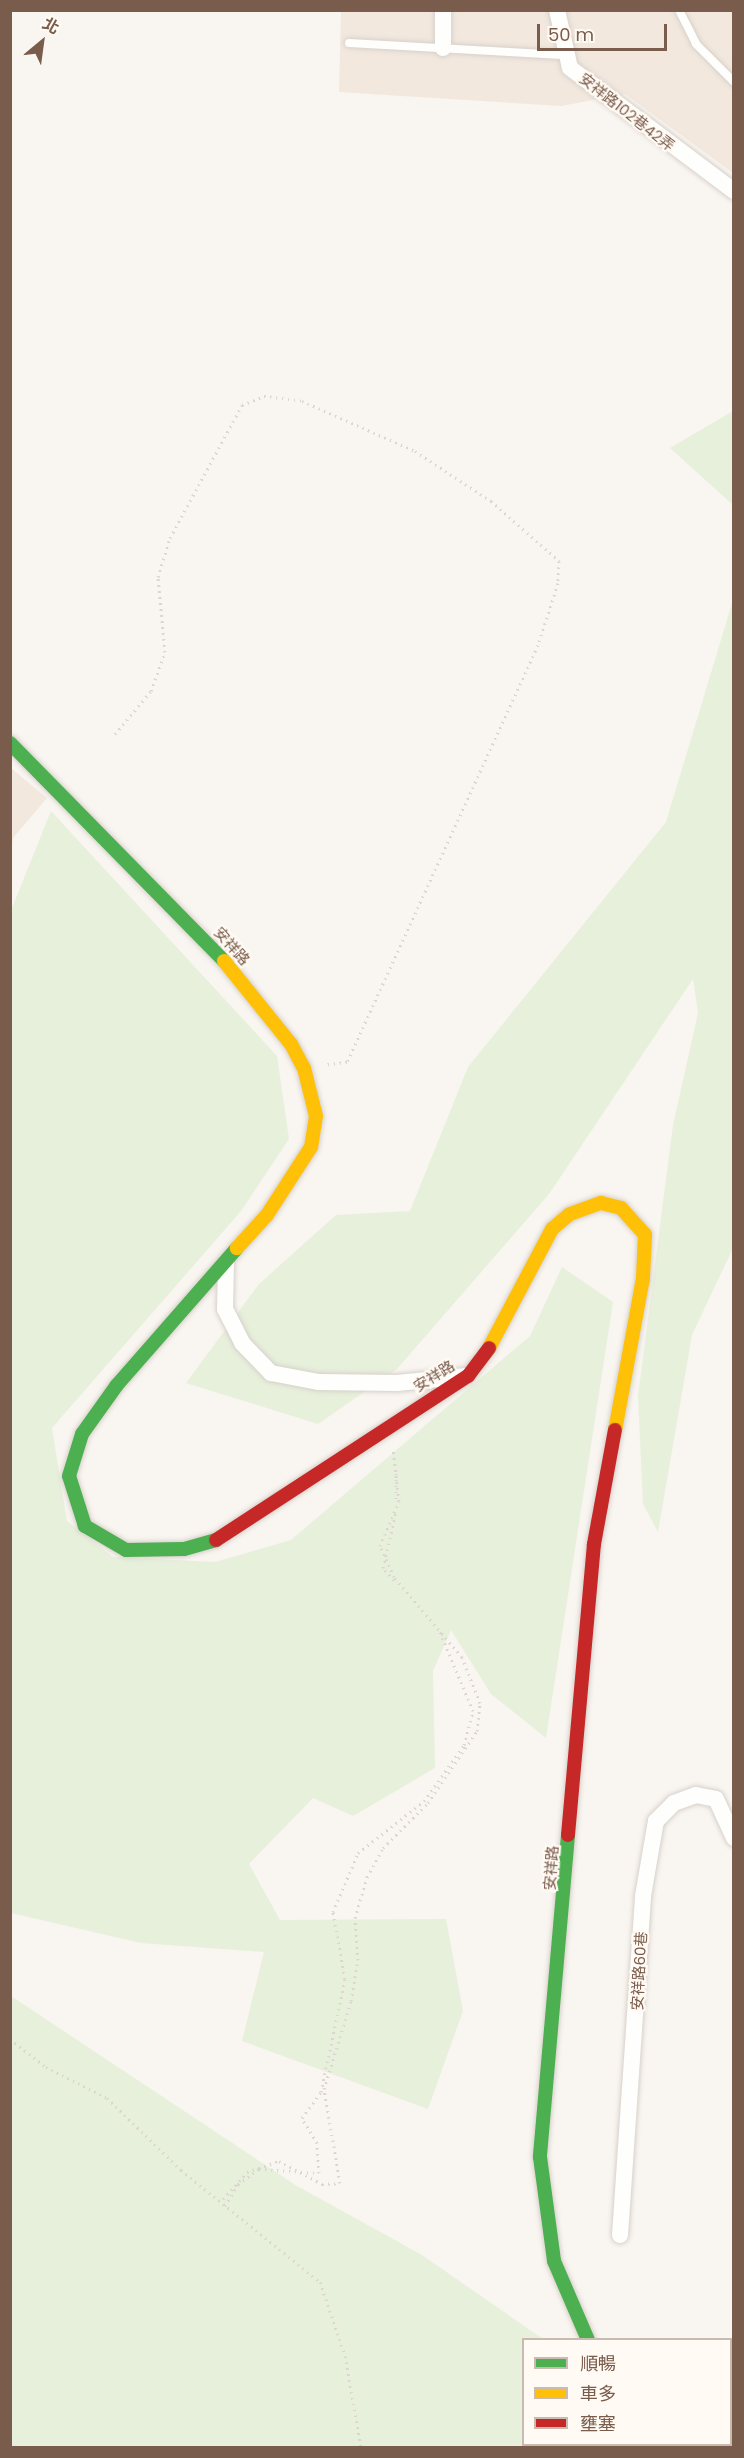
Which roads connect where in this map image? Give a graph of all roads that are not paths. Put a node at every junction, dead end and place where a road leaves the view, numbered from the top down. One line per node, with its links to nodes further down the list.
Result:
1 (443, 10): 5 (street)
2 (557, 10): 6 (street)
3 (679, 10): 7 (lane)
4 (349, 43): 5 (lane)
5 (443, 48): 6 (lane)
6 (563, 55): 8 (street, 安祥路102巷42弄)
7 (734, 82)
8 (734, 191)
9 (10, 743): 10 (street, 安祥路)
10 (225, 1262): 11 (street); 11 (street, 安祥路)
11 (468, 1376): 14 (street, 安祥路)
12 (734, 1838): 13 (street, 安祥路60巷)
13 (620, 2235)
14 (587, 2338)

